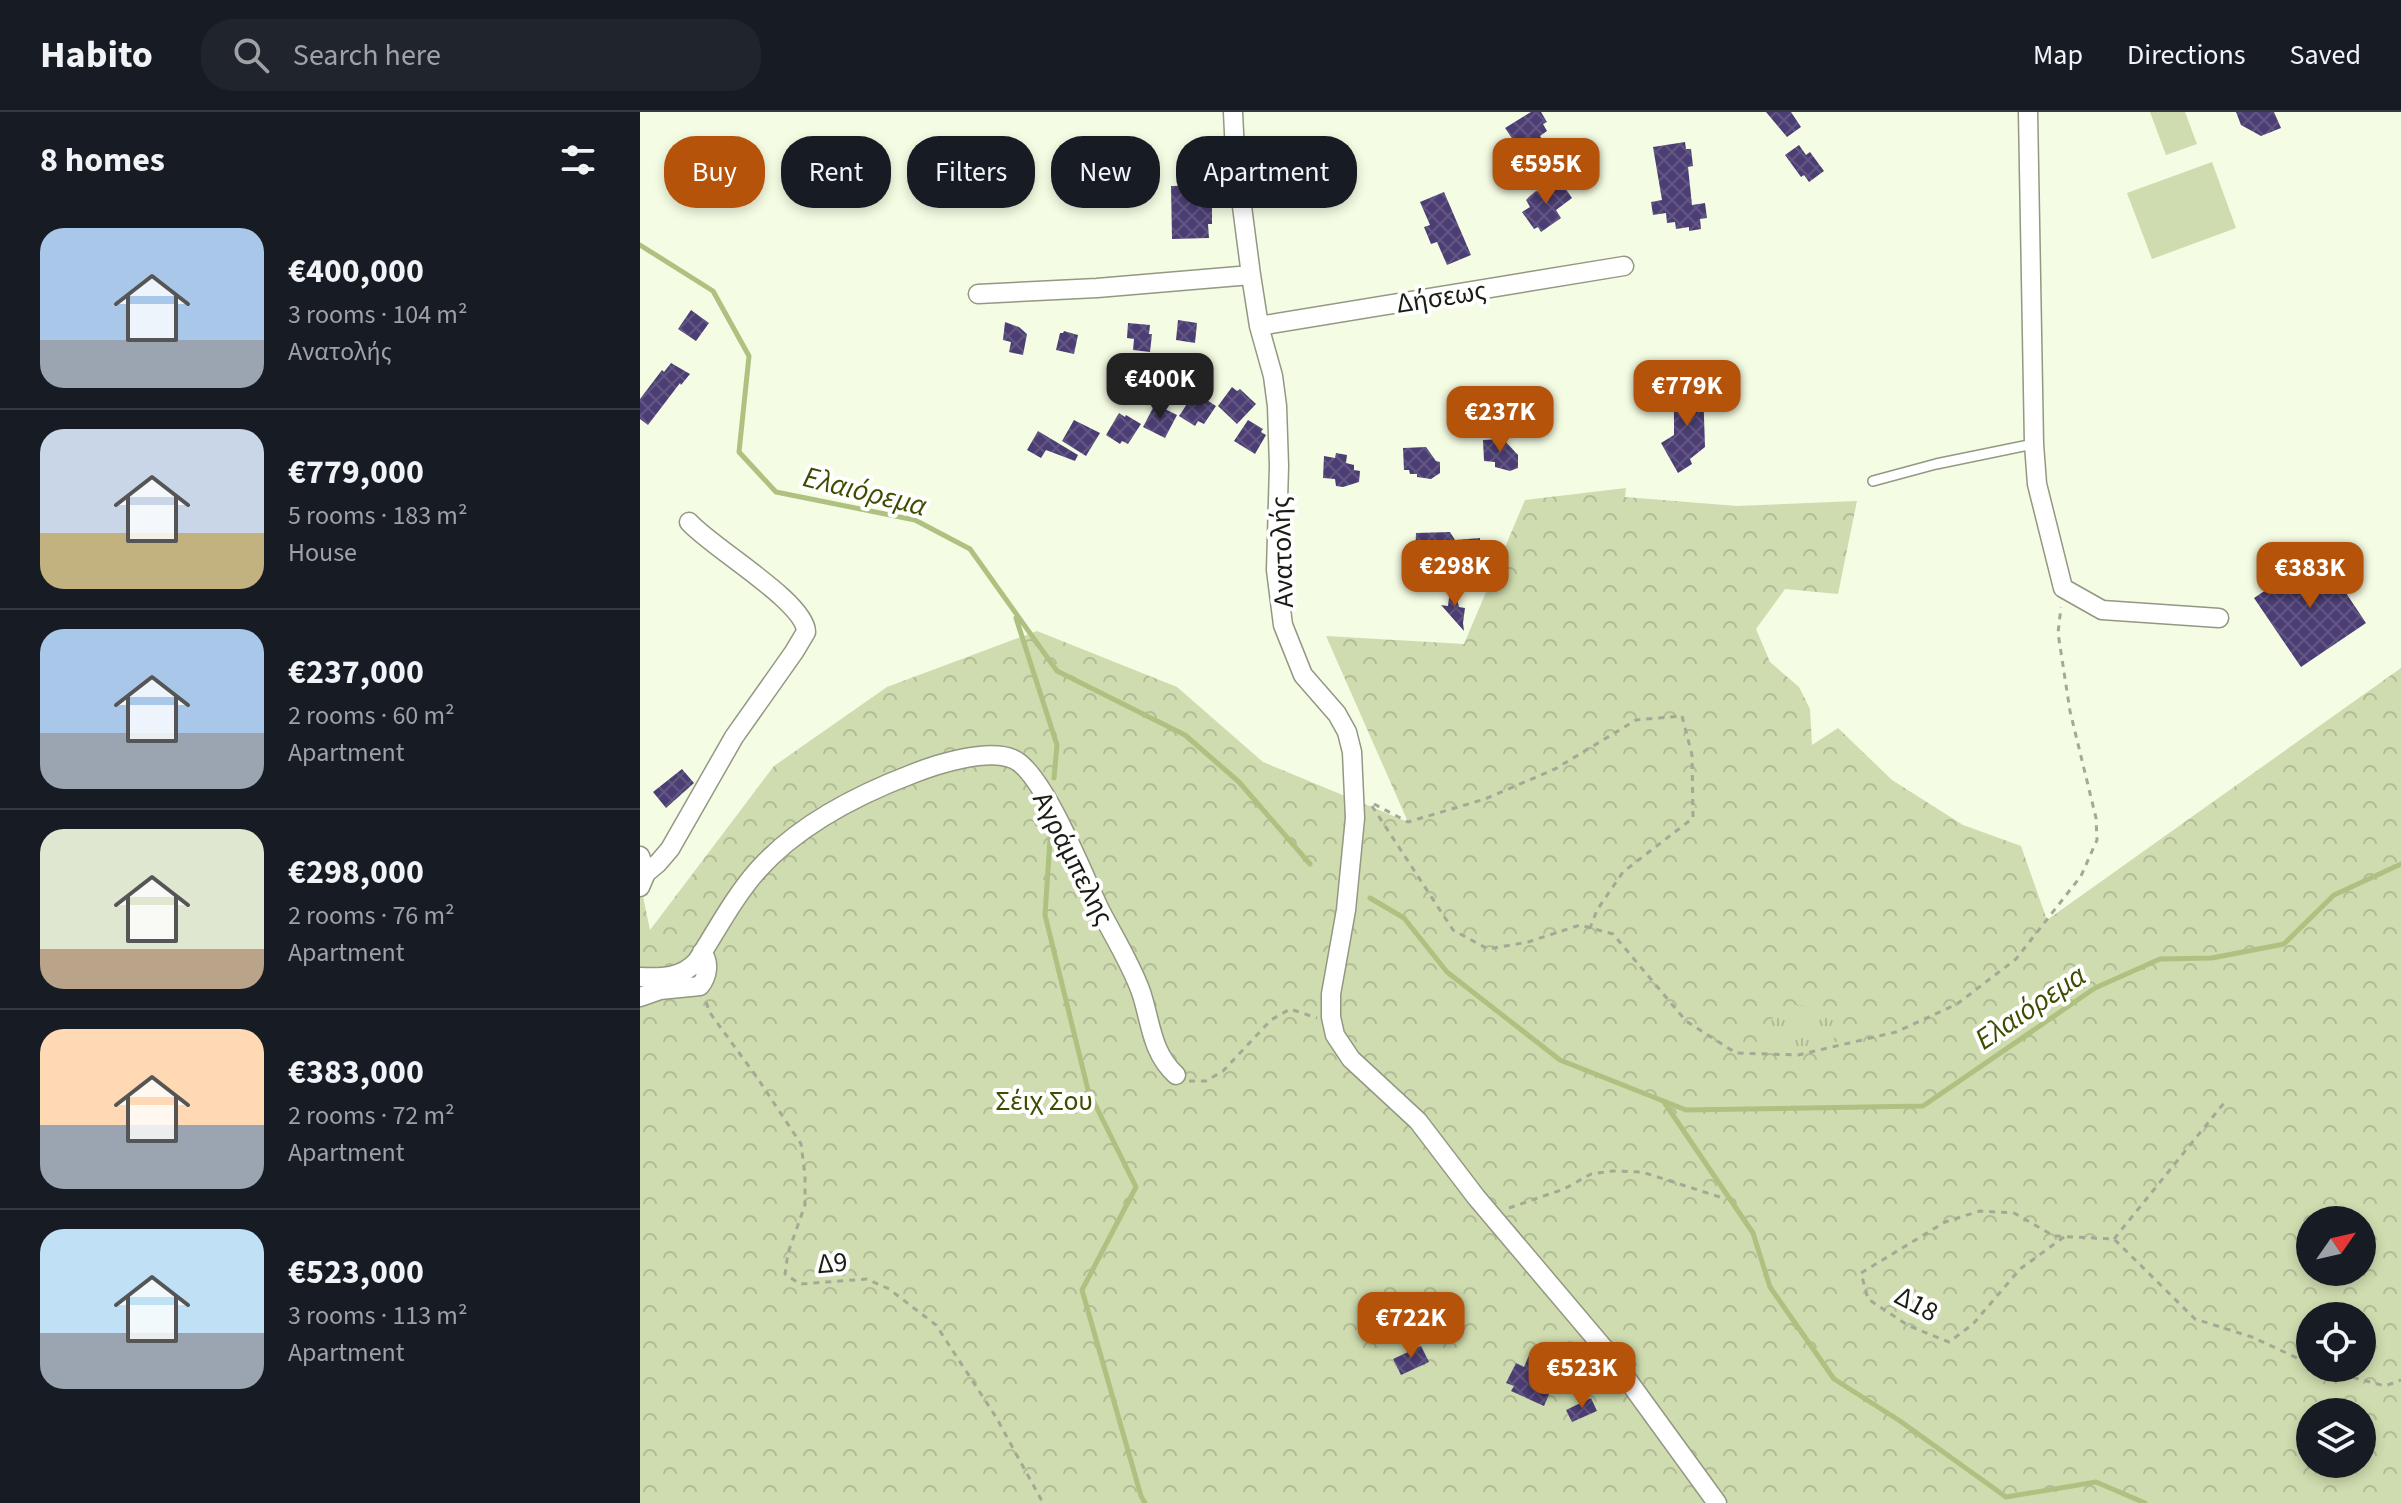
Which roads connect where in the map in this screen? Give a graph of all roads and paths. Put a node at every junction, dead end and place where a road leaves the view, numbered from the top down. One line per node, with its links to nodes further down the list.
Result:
1 (1233, 112): 4 (street, Ανατολής)
2 (2028, 112): 7 (street)
3 (1624, 266): 6 (street, Δήσεως)
4 (1251, 275): 5 (street); 6 (street, Ανατολής)
5 (978, 294)
6 (1259, 326): 18 (street, Ανατολής)
7 (2034, 444): 8 (lane); 10 (street)
8 (1873, 481)
9 (689, 522): 12 (street)
10 (2063, 588): 11 (street); 13 (path)
11 (2219, 618)
12 (642, 872)
13 (1590, 928): 13 (path)
14 (702, 952): 15 (street, Αγράμπελης); 16 (street); 19 (street, Αγράμπελης)
15 (640, 977)
16 (699, 986): 17 (street); 28 (path, Δ9)
17 (640, 997)
18 (1332, 1023): 19 (path); 22 (street)
19 (1176, 1075)
20 (2224, 1103): 24 (path)
21 (1723, 1198): 22 (path)
22 (1490, 1214): 29 (street)
23 (2064, 1237): 23 (path, Δ18); 24 (path, Δ18)
24 (2114, 1239): 25 (path)
25 (2296, 1357)
26 (2401, 1380): 27 (path)
27 (2370, 1382)
28 (1043, 1503)
29 (1717, 1503)

